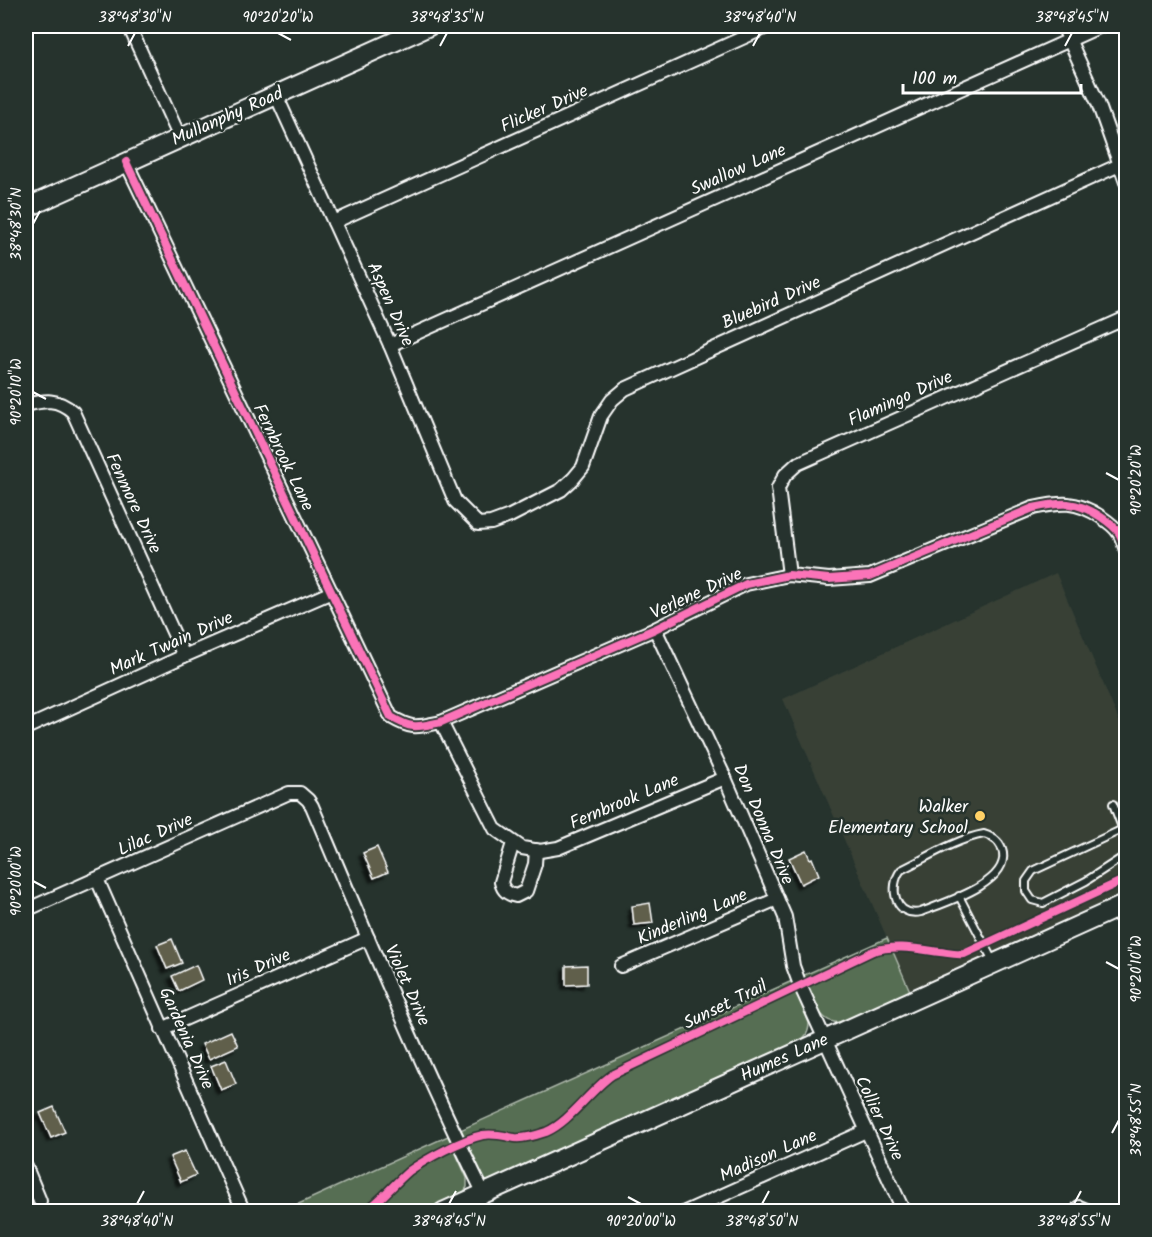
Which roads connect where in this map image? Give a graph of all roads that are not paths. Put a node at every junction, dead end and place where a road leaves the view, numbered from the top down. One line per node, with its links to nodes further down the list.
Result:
1 (129, 26): 8 (street)
2 (429, 26): 7 (street, Mullanphy Road)
3 (770, 26): 13 (street, Flicker Drive)
4 (1063, 26): 6 (street)
5 (1101, 26): 6 (street, Swallow Lane)
6 (1070, 40): 10 (street); 15 (street, Swallow Lane)
7 (276, 95): 8 (street, Mullanphy Road); 13 (street, Aspen Drive)
8 (180, 138): 9 (street, Mullanphy Road)
9 (126, 162): 12 (street, Mullanphy Road); 20 (street, Fernbrook Lane)
10 (1123, 164): 11 (street); 17 (street, Bluebird Drive)
11 (1126, 182)
12 (26, 208)
13 (334, 222): 15 (street, Aspen Drive)
14 (1126, 318): 19 (street, Flamingo Drive)
15 (390, 345): 17 (street, Aspen Drive)
16 (26, 405): 22 (street, Fenmore Drive)
17 (478, 524)
18 (1126, 550): 19 (street, Verlene Drive)
19 (789, 575): 21 (street, Verlene Drive)
20 (332, 592): 22 (street, Mark Twain Drive); 23 (street, Fernbrook Lane)
21 (655, 629): 23 (street, Verlene Drive); 25 (street, Don Donna Drive)
22 (184, 656): 24 (street, Mark Twain Drive)
23 (441, 722): 30 (street, Fernbrook Lane)
24 (26, 728)
25 (725, 778): 31 (street, Fernbrook Lane); 35 (street, Don Donna Drive)
26 (300, 793): 33 (street, Lilac Drive); 38 (street, Violet Drive)
27 (1113, 804): 28 (lane)
28 (1123, 829): 29 (lane); 32 (lane)
29 (1126, 838)
30 (513, 843): 31 (street, Fernbrook Lane); 31 (street)
31 (536, 850)
32 (1126, 855)
33 (97, 879): 37 (street, Lilac Drive); 41 (street, Gardenia Drive)
34 (959, 896): 34 (lane); 39 (lane)
35 (777, 899): 40 (street, Kinderling Lane); 42 (street, Don Donna Drive)
36 (1126, 904): 39 (street, Humes Lane)
37 (26, 910)
38 (368, 938): 41 (street, Iris Drive); 45 (street, Violet Drive)
39 (994, 963): 42 (street, Humes Lane)
40 (621, 966)
41 (162, 1029): 47 (street, Gardenia Drive)
42 (825, 1039): 43 (street, Collier Drive); 45 (street, Humes Lane)
43 (866, 1131): 49 (street, Madison Lane); 50 (street, Collier Drive)
44 (26, 1167): 46 (street)
45 (483, 1192): 48 (street, Humes Lane)
46 (40, 1201)
47 (244, 1212)
48 (442, 1212)
49 (684, 1212)
50 (904, 1212)

